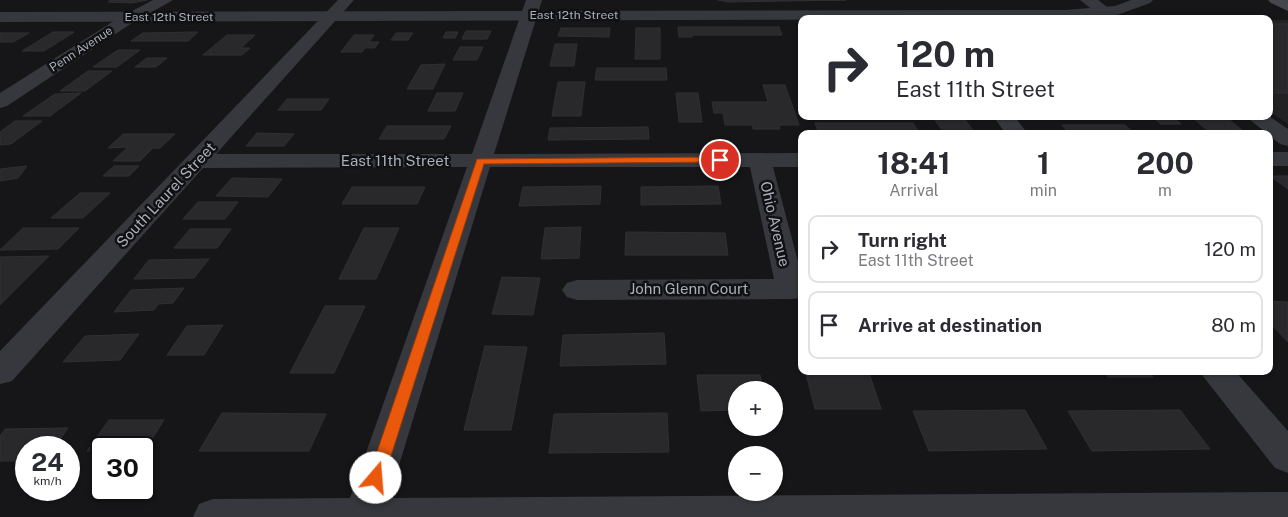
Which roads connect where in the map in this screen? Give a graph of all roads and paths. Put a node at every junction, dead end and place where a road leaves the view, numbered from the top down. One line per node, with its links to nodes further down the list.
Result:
1 (165, 0): 12 (street, Penn Avenue)
2 (1088, 0): 10 (street)
3 (1145, 0): 10 (street, East 12th Street)
4 (1276, 0): 5 (main road)
5 (1288, 6)
6 (339, 8): 7 (street, East 12th Street); 12 (street, East 12th Street); 22 (street, South Laurel Street)
7 (532, 8): 8 (street, East 12th Street); 23 (street)
8 (832, 15)
9 (1065, 15): 10 (street, East 12th Street)
10 (1110, 15)
11 (0, 17): 12 (street, East 12th Street)
12 (135, 17): 13 (street, Penn Avenue)
13 (0, 102)
14 (1005, 120): 16 (street)
15 (1261, 120): 17 (street)
16 (1014, 130)
17 (1288, 139)
18 (1273, 159): 19 (street)
19 (1288, 159)
20 (760, 160): 21 (street, East 11th Street); 23 (street, East 11th Street); 24 (street, Ohio Avenue)
21 (798, 160)
22 (198, 161): 23 (street, East 11th Street); 26 (street, South Laurel Street)
23 (480, 161): 30 (street)
24 (796, 288): 25 (street, John Glenn Court)
25 (577, 290)
26 (0, 372)
27 (1218, 375): 28 (street)
28 (1288, 457)
29 (1288, 510): 30 (street)
30 (364, 515): 31 (street)
31 (213, 517)

